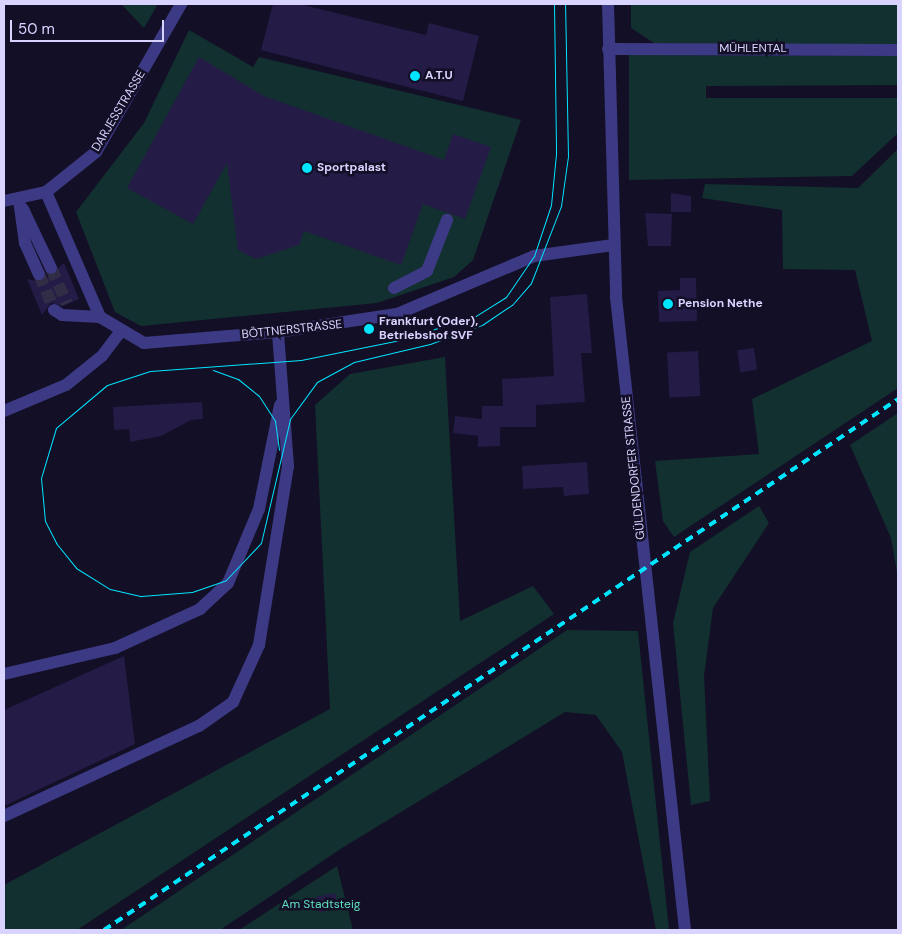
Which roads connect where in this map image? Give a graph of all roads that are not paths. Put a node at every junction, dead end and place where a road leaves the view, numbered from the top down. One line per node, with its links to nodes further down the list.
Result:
1 (181, 4): 5 (street, DARJESSTRASSE)
2 (608, 4): 3 (street, GÜLDENDORFER STRASSE)
3 (608, 49): 4 (street, MÜHLENTAL); 9 (street, GÜLDENDORFER STRASSE)
4 (898, 50)
5 (46, 192): 6 (street, DARJESSTRASSE); 16 (street, BÖTTNERSTRASSE)
6 (19, 200): 7 (street, DARJESSTRASSE); 10 (street); 11 (street)
7 (4, 201)
8 (447, 220): 12 (street)
9 (613, 245): 18 (street, BÖTTNERSTRASSE); 23 (street, GÜLDENDORFER STRASSE)
10 (51, 268)
11 (39, 274)
12 (394, 288)
13 (67, 304): 15 (street)
14 (54, 310): 15 (street)
15 (81, 316): 16 (street)
16 (100, 317): 17 (street, BÖTTNERSTRASSE)
17 (120, 332): 18 (street, BÖTTNERSTRASSE); 20 (street)
18 (278, 332): 19 (street)
19 (283, 394): 21 (street); 22 (street)
20 (4, 411)
21 (4, 674)
22 (4, 816)
23 (685, 930)

